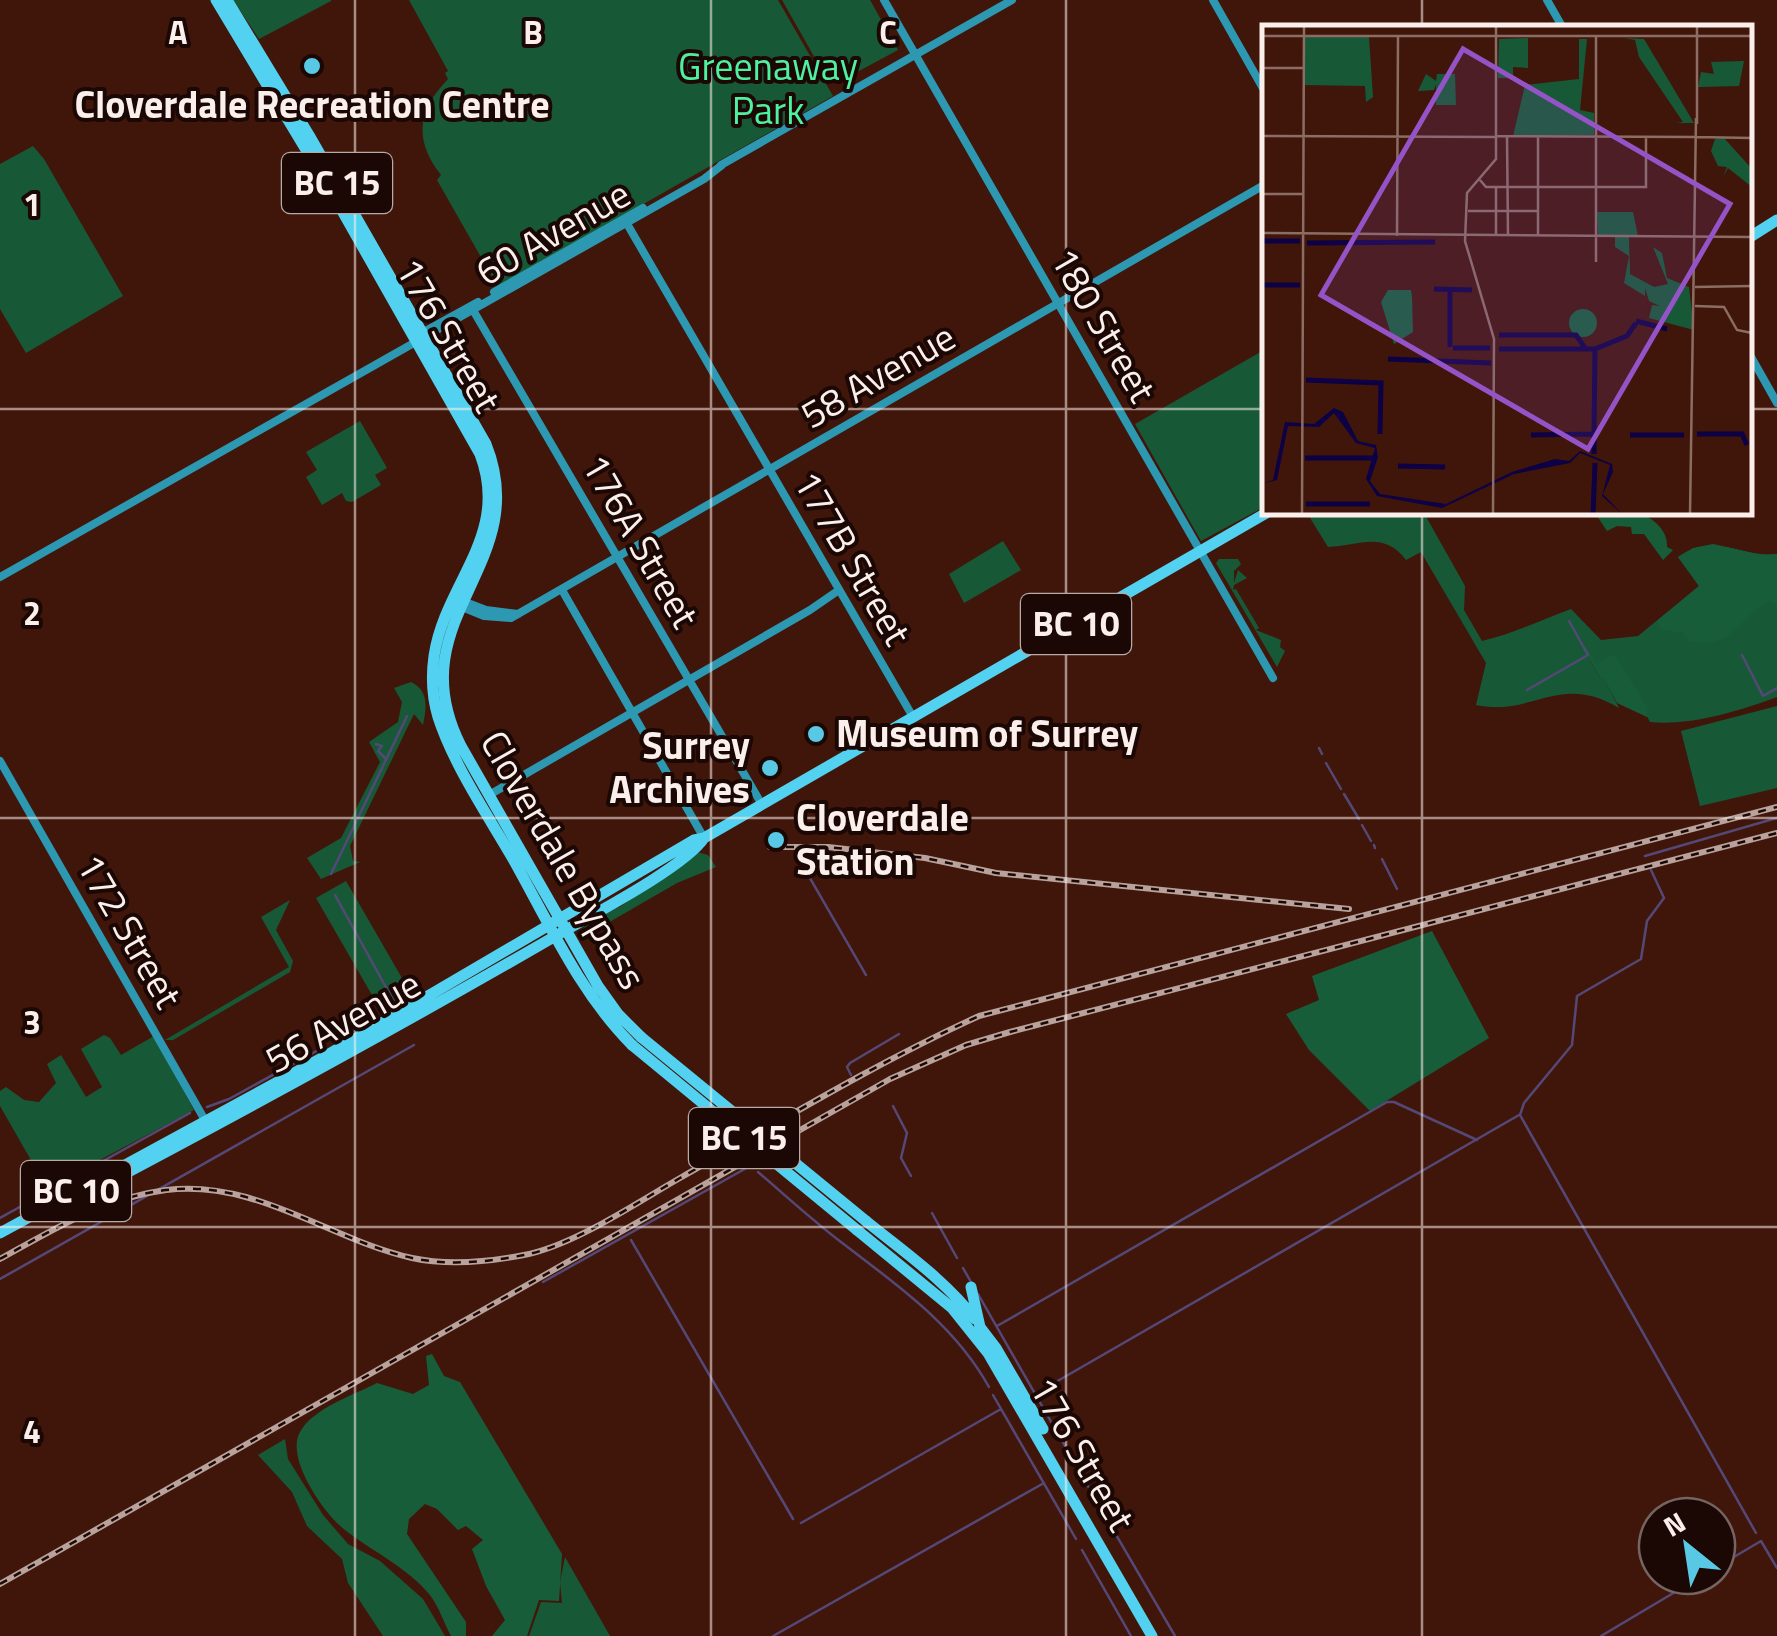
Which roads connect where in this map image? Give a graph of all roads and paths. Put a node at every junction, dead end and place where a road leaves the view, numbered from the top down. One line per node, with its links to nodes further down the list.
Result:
1 (216, 0): 17 (highway, 176 Street / BC 15)
2 (227, 0): 17 (highway, BC 15)
3 (884, 0): 8 (street, 180 Street)
4 (1012, 0): 8 (street, 60 Avenue)
5 (1213, 0): 9 (street)
6 (1547, 0): 7 (street)
7 (1561, 25)
8 (916, 55): 12 (street, 60 Avenue); 15 (street, 180 Street)
9 (1262, 86)
10 (1262, 186): 15 (street, 58 Avenue)
11 (1777, 220): 13 (highway)
12 (625, 221): 14 (street, 60 Avenue); 14 (street, 60 Avenue); 20 (street, 177B Street)
13 (1752, 235)
14 (538, 270): 16 (street, 60 Avenue); 16 (street, 60 Avenue)
15 (1059, 304): 20 (street, 58 Avenue); 22 (street, 180 Street)
16 (472, 308): 17 (street, 60 Avenue); 23 (street, 176A Street)
17 (421, 337): 24 (street, 60 Avenue); 27 (highway, Cloverdale Bypass / BC 15)
18 (1752, 359): 19 (street)
19 (1777, 403)
20 (770, 470): 23 (street, 58 Avenue); 26 (street, 177B Street)
21 (1263, 515): 22 (highway, 56 Avenue / BC 10)
22 (1201, 551): 28 (street, 180 Street); 31 (highway, 56 Avenue / BC 10)
23 (618, 558): 25 (street, 58 Avenue); 29 (street, 176A Street)
24 (0, 577)
25 (562, 590): 27 (street, 58 Avenue); 30 (street)
26 (840, 590): 29 (street); 31 (street, 177B Street)
27 (460, 602): 33 (highway, Cloverdale Bypass / BC 15); 36 (highway, Cloverdale Bypass / BC 15)
28 (1274, 678)
29 (689, 681): 30 (street); 34 (street, 176A Street)
30 (632, 713): 33 (street); 35 (street)
31 (913, 718): 34 (highway, 56 Avenue / BC 10)
32 (0, 761): 41 (street, 172 Street)
33 (489, 795): 36 (highway, Cloverdale Bypass / BC 15)
34 (761, 804): 35 (highway, 56 Avenue / BC 10)
35 (704, 838): 37 (highway, 56 Avenue / BC 10)
36 (547, 908): 37 (highway); 38 (highway, Cloverdale Bypass / BC 15); 39 (highway)
37 (582, 915): 38 (highway, 56 Avenue / BC 10); 40 (highway)
38 (558, 928): 39 (highway, 56 Avenue / BC 10); 40 (highway, Cloverdale Bypass / BC 15)
39 (534, 942): 40 (highway); 41 (highway, 56 Avenue / BC 10)
40 (570, 949): 45 (highway, Cloverdale Bypass / BC 15, bridge)
41 (207, 1125): 42 (highway, 56 Avenue / BC 10); 43 (highway, 56 Avenue / BC 10)
42 (0, 1233)
43 (0, 1241)
44 (971, 1287): 46 (highway)
45 (956, 1304): 46 (highway, BC 15); 47 (highway, 176 Street / BC 15)
46 (980, 1327): 48 (highway, BC 15)
47 (1152, 1636)
48 (1161, 1636)

